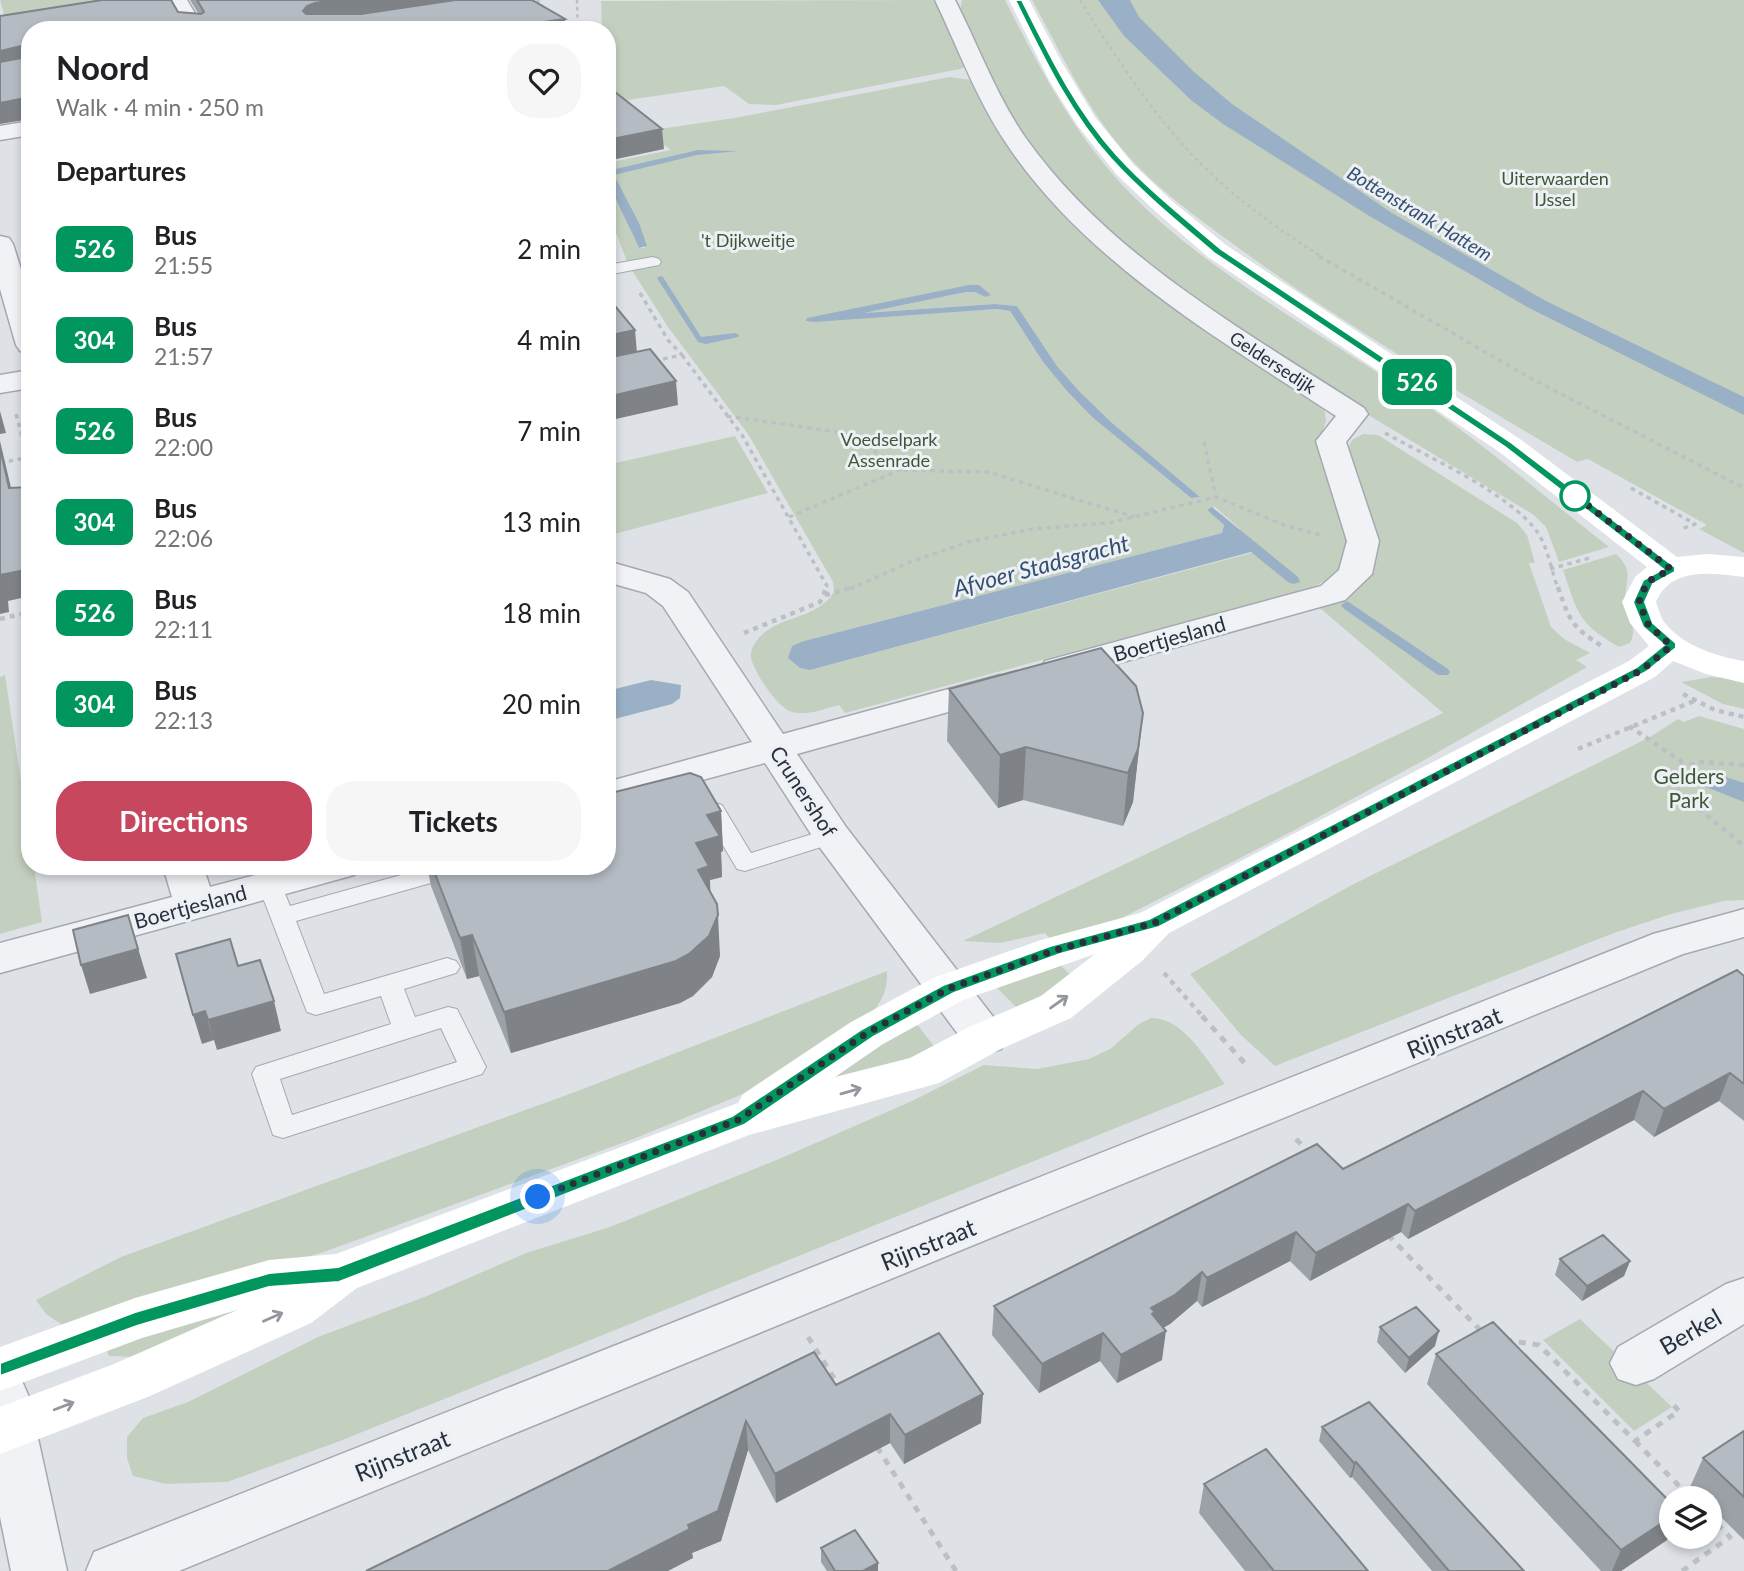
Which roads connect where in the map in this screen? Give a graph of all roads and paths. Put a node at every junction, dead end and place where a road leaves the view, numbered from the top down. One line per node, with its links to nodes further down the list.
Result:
1 (537, 0): 7 (path)
2 (577, 0): 9 (path)
3 (946, 0): 21 (street, Geldersedijk)
4 (1019, 0): 34 (main road)
5 (1080, 0): 28 (path)
6 (180, 4): 8 (street)
7 (550, 14)
8 (190, 21)
9 (578, 21)
10 (21, 130): 11 (street)
11 (0, 133)
12 (0, 244): 17 (street)
13 (616, 246): 15 (path)
14 (653, 262): 15 (lane)
15 (625, 267): 16 (lane); 18 (path)
16 (616, 268)
17 (21, 315)
18 (682, 355): 19 (path); 22 (path)
19 (659, 360)
20 (13, 382): 23 (path)
21 (1353, 414): 32 (street); 41 (path)
22 (727, 416): 27 (path); 30 (path)
23 (21, 420)
24 (1204, 442): 29 (path)
25 (21, 459): 26 (path)
26 (0, 463)
27 (900, 470): 30 (path); 31 (path)
28 (1744, 488)
29 (1216, 497): 31 (path); 32 (path)
30 (789, 517): 36 (path)
31 (1137, 517): 36 (path)
32 (1363, 541): 44 (street, Boertjesland)
33 (1744, 567): 34 (main road)
34 (1671, 569): 39 (main road)
35 (616, 574): 40 (street, Crunershof)
36 (825, 595): 40 (path)
37 (21, 614): 38 (path)
38 (0, 619)
39 (1671, 646): 41 (main road); 42 (main road)
40 (708, 647): 44 (street, Crunershof)
41 (1642, 670): 56 (main road)
42 (1744, 672)
43 (1744, 717): 45 (path)
44 (775, 748): 47 (street, Boertjesland); 49 (street, Crunershof)
45 (1685, 764): 46 (path); 50 (path)
46 (1744, 765)
47 (616, 792)
48 (682, 806): 49 (lane)
49 (832, 836): 62 (street, Crunershof)
50 (1744, 846)
51 (186, 875): 55 (street)
52 (324, 875): 54 (street, Boertjesland)
53 (414, 875): 54 (lane)
54 (276, 901): 55 (street, Boertjesland); 61 (lane)
55 (195, 905): 58 (street, Boertjesland)
56 (1154, 923): 62 (main road); 64 (main road, one-way to 56)
57 (1744, 923): 65 (street, Rijnstraat)
58 (0, 958)
59 (447, 967): 61 (lane)
60 (1152, 979): 65 (path)
61 (390, 984): 63 (lane)
62 (948, 989): 64 (street, Crunershof); 66 (main road)
63 (406, 1029): 63 (lane)
64 (985, 1038): 66 (main road, one-way to 64)
65 (1269, 1107): 67 (path); 70 (street, Rijnstraat)
66 (738, 1120): 75 (main road)
67 (1319, 1163)
68 (1384, 1230): 71 (path)
69 (1744, 1299): 73 (street, Berkel)
70 (785, 1301): 74 (path); 83 (street, Rijnstraat)
71 (1486, 1336)
72 (1500, 1339): 76 (path)
73 (1636, 1363): 76 (path)
74 (845, 1395)
75 (2, 1402): 82 (street)
76 (1635, 1441): 78 (path)
77 (874, 1442): 84 (path)
78 (1679, 1486)
79 (1722, 1529): 80 (path)
80 (1722, 1543)
81 (1713, 1549): 85 (path)
82 (39, 1571)
83 (114, 1571)
84 (956, 1571)
85 (1682, 1571)

